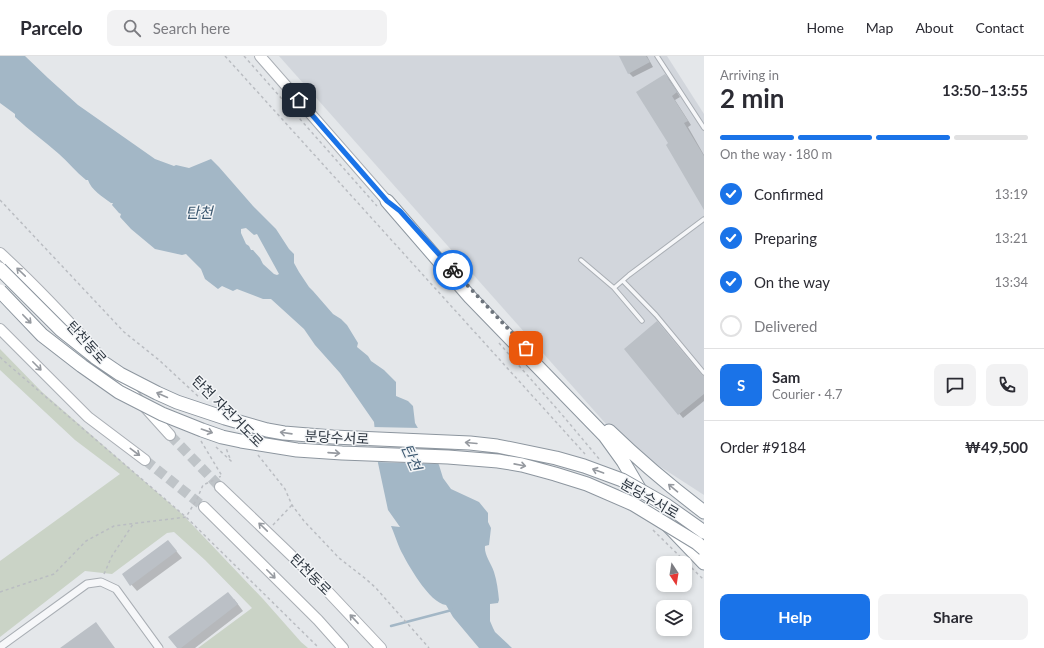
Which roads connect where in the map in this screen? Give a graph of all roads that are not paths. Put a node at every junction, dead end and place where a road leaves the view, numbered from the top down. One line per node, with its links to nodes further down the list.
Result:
1 (260, 56): 4 (street)
2 (657, 56): 3 (lane)
3 (704, 128)
4 (387, 201): 19 (highway, one-way to 4); 22 (highway)
5 (704, 219): 9 (lane)
6 (0, 253): 15 (street, 탄천동로, one-way to 6)
7 (580, 260): 10 (lane)
8 (0, 269): 20 (highway, 분당수서로, one-way to 8, bridge)
9 (623, 281): 10 (lane); 14 (lane)
10 (614, 288): 12 (lane)
11 (0, 291): 21 (highway, 분당수서로, one-way to 21, bridge)
12 (642, 321)
13 (0, 328): 16 (street, one-way to 16)
14 (704, 373)
15 (170, 435)
16 (145, 460)
17 (220, 487): 26 (street, 탄천동로, one-way to 17)
18 (204, 507): 25 (street, one-way to 25)
19 (704, 512)
20 (704, 532)
21 (704, 549)
22 (704, 563)
23 (0, 647): 24 (street)
24 (159, 648)
25 (343, 648)
26 (381, 648)

